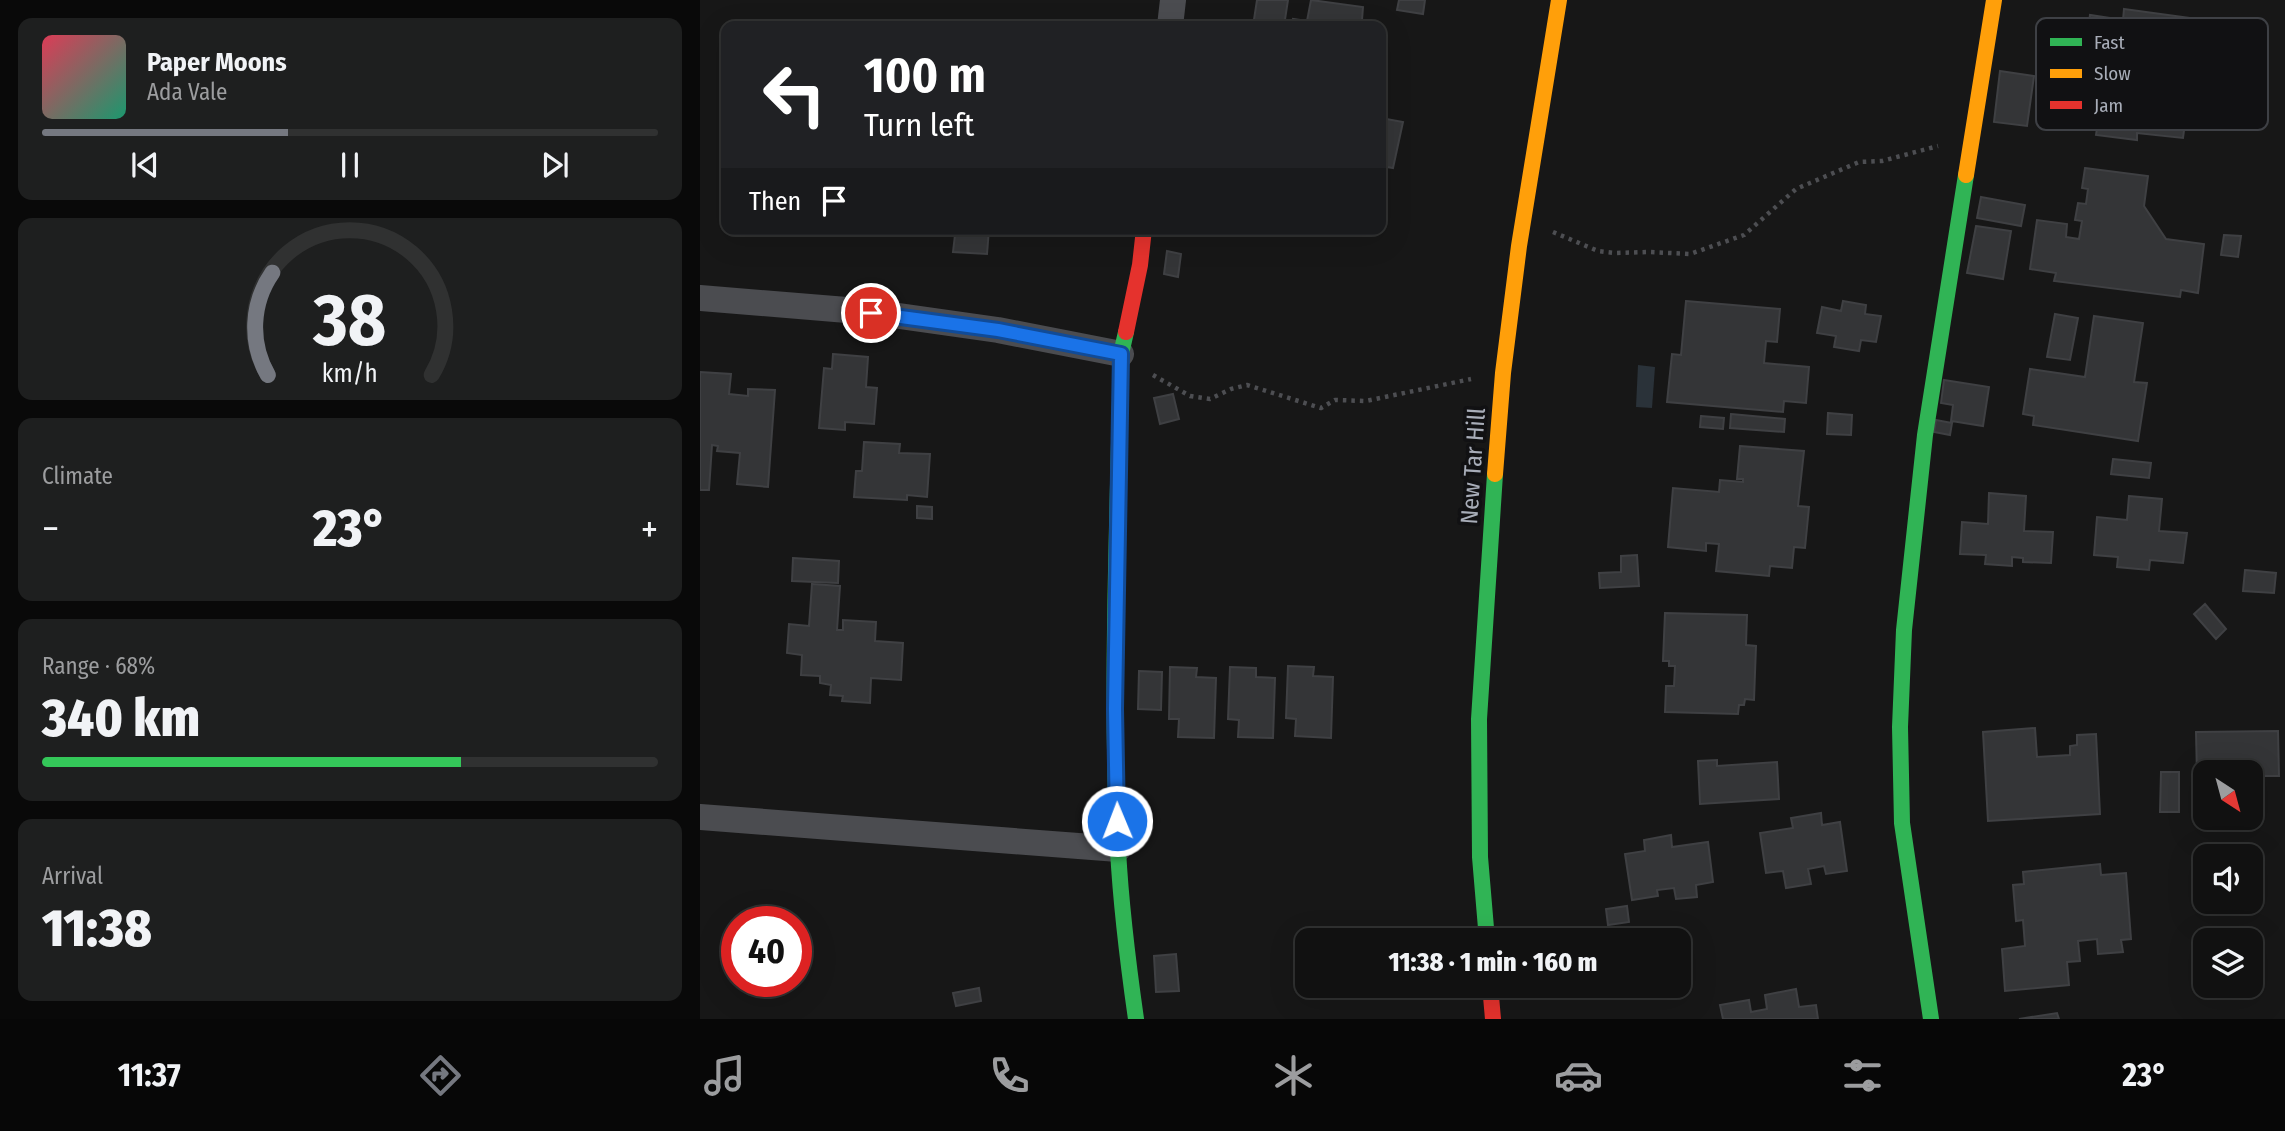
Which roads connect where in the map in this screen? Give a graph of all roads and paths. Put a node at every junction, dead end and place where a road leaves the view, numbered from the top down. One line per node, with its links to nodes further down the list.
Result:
1 (1173, 0): 4 (street)
2 (1559, 0): 7 (street, New Tar Hill)
3 (1994, 0): 5 (street)
4 (1171, 21)
5 (1972, 133): 7 (path); 17 (street)
6 (1143, 235): 9 (street)
7 (1519, 246): 10 (street, New Tar Hill)
8 (700, 298): 9 (street)
9 (1121, 354): 10 (path); 12 (street)
10 (1503, 373): 13 (street, New Tar Hill)
11 (700, 817): 12 (street)
12 (1118, 849): 15 (street)
13 (1486, 928)
14 (1491, 998): 16 (street)
15 (1136, 1019)
16 (1493, 1019)
17 (1931, 1019)

